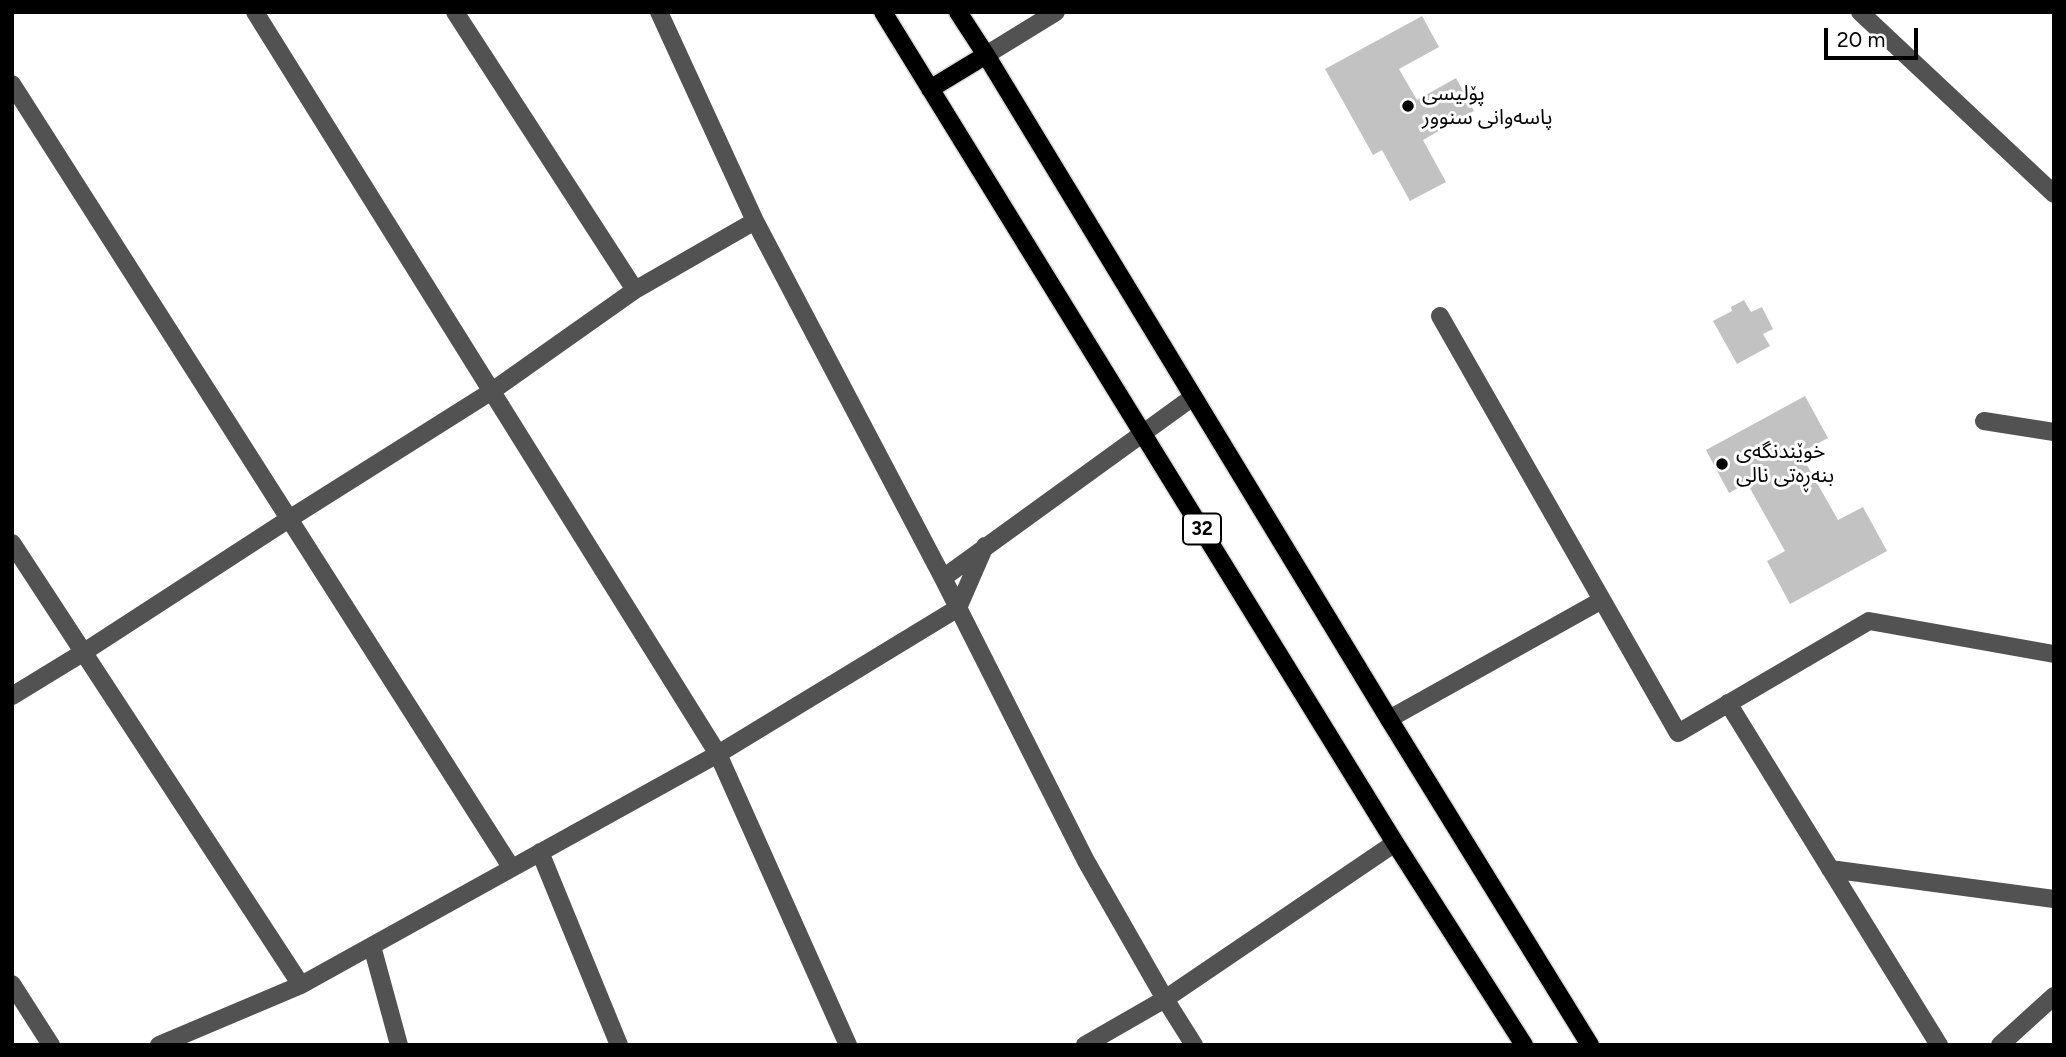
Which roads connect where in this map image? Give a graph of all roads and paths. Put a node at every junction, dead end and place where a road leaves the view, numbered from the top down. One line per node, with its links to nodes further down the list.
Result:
1 (255, 12): 15 (street)
2 (455, 12): 13 (street)
3 (659, 12): 12 (street)
4 (883, 12): 10 (main road, 32)
5 (958, 12): 8 (main road)
6 (1056, 12): 8 (street)
7 (1860, 12): 11 (street)
8 (986, 55): 10 (main road); 16 (main road)
9 (12, 84): 20 (street)
10 (930, 89): 18 (main road, 32)
11 (2054, 194)
12 (755, 221): 13 (street); 23 (street)
13 (635, 290): 15 (street)
14 (1440, 316): 24 (street)
15 (492, 391): 20 (street); 31 (street)
16 (1193, 397): 18 (street); 30 (main road)
17 (1984, 421): 19 (street)
18 (1142, 432): 22 (street); 32 (main road, 32)
19 (2054, 432)
20 (289, 519): 26 (street); 34 (street)
21 (12, 543): 26 (street)
22 (985, 546): 23 (street); 25 (street)
23 (943, 578): 25 (street)
24 (1602, 600): 29 (street); 30 (street)
25 (958, 608): 31 (street); 41 (street)
26 (84, 652): 28 (street); 39 (street)
27 (2054, 654): 29 (street)
28 (12, 696)
29 (1728, 703): 35 (street)
30 (1389, 719): 50 (main road)
31 (718, 754): 33 (street); 46 (street)
32 (1395, 843): 41 (street); 49 (main road, 32)
33 (540, 852): 34 (street); 45 (street)
34 (511, 867): 37 (street)
35 (1830, 869): 36 (street); 51 (street)
36 (2054, 899)
37 (372, 946): 39 (street); 44 (street)
38 (12, 984): 42 (street)
39 (301, 985): 43 (street)
40 (2054, 996): 52 (street)
41 (1165, 999): 47 (street); 48 (street)
42 (51, 1045)
43 (159, 1045)
44 (399, 1045)
45 (619, 1045)
46 (848, 1045)
47 (1085, 1045)
48 (1195, 1045)
49 (1524, 1045)
50 (1590, 1045)
51 (1939, 1045)
52 (2000, 1045)

